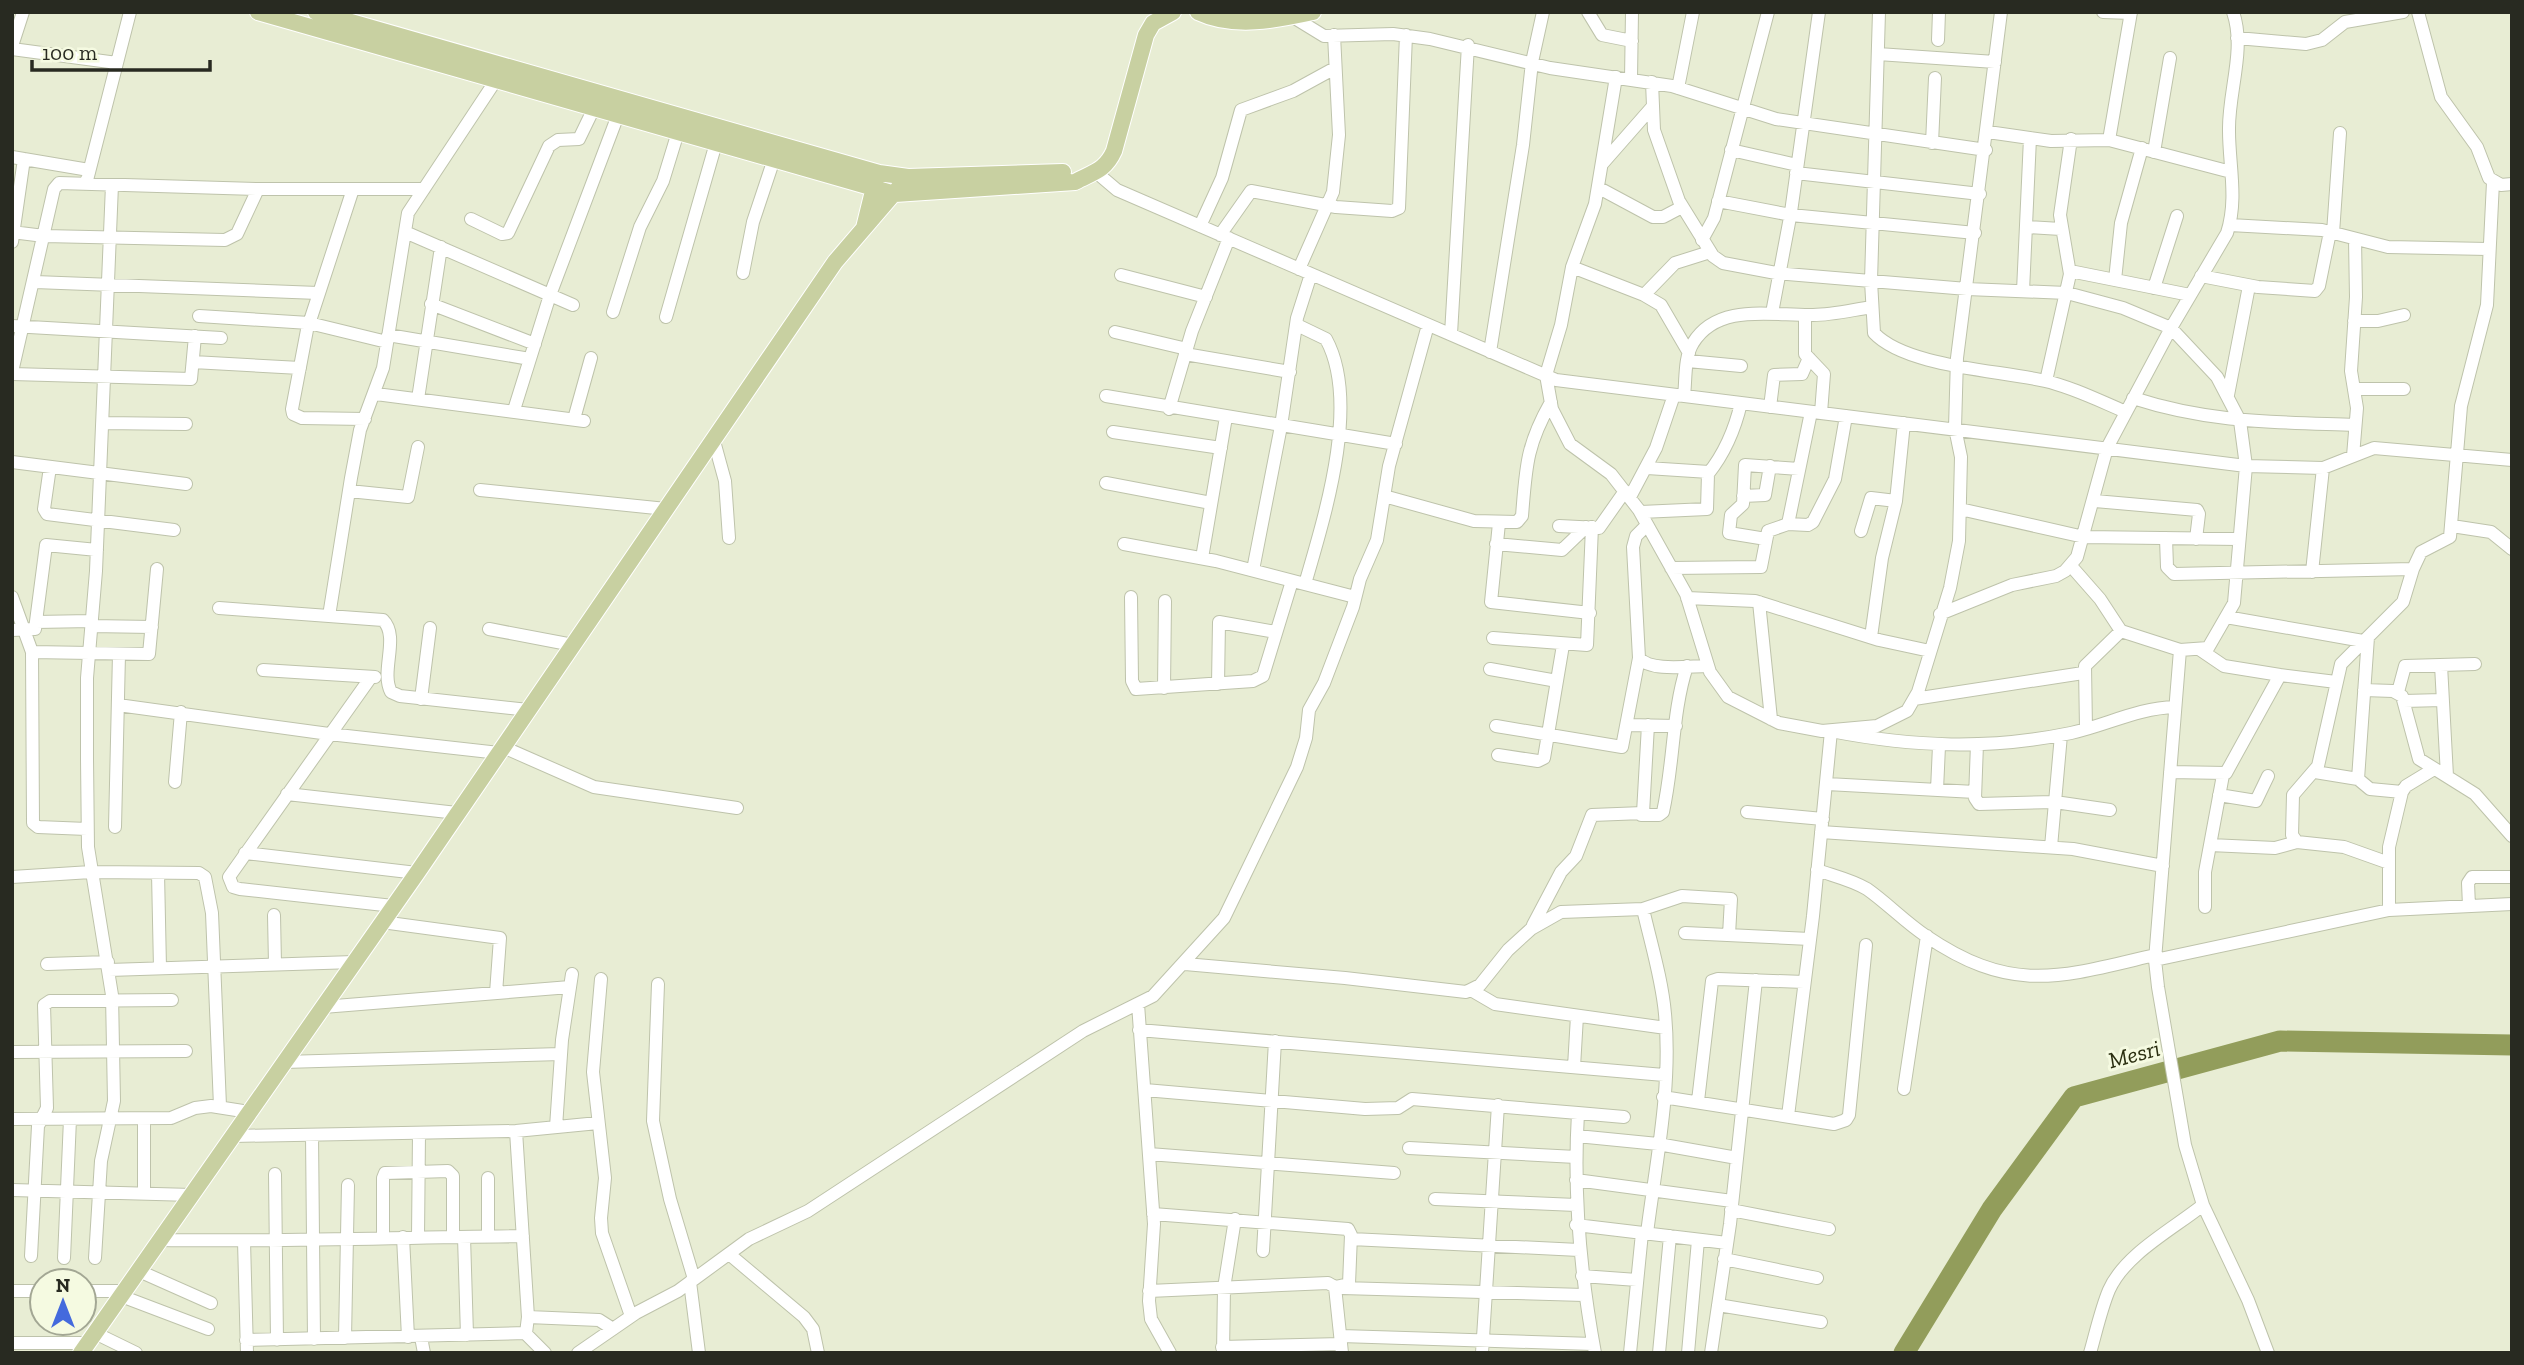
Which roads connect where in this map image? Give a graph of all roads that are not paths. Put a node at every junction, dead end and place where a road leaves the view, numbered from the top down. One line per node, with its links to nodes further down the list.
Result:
1 (23, 12): 29 (street)
2 (131, 12): 34 (street)
3 (258, 12): 36 (main road)
4 (316, 12): 36 (main road)
5 (1173, 12): 65 (main road)
6 (1198, 12): 22 (main road)
7 (1313, 12): 22 (main road)
8 (1543, 12): 32 (street)
9 (1588, 12): 27 (street)
10 (1632, 12): 27 (street)
11 (1693, 12): 41 (street)
12 (1768, 12): 44 (street)
13 (1819, 12): 46 (street)
14 (1879, 12): 30 (street)
15 (1940, 12): 26 (street)
16 (2001, 12): 33 (street)
17 (2103, 12): 21 (street)
18 (2233, 12): 25 (street)
19 (2403, 12): 25 (street)
20 (2418, 12): 68 (street)
21 (2131, 13): 53 (street)
22 (1283, 15): 23 (street)
23 (1334, 35): 24 (street); 35 (street)
24 (1406, 35): 28 (street); 80 (street)
25 (2236, 38): 64 (street)
26 (1938, 40)
27 (1632, 41): 39 (street)
28 (1468, 46): 32 (street); 141 (street)
29 (12, 48): 34 (street)
30 (1878, 54): 33 (street); 50 (street)
31 (2170, 58): 58 (street)
32 (1532, 62): 37 (street); 148 (street)
33 (1995, 62): 48 (street)
34 (117, 63): 63 (street)
35 (1335, 68): 80 (street); 87 (street)
36 (499, 73): 43 (main road); 67 (main road); 76 (street)
37 (1616, 77): 39 (street); 61 (street)
38 (1935, 78): 55 (street)
39 (1631, 79): 40 (street)
40 (1652, 82): 41 (street); 42 (street)
41 (1678, 88): 44 (street)
42 (1653, 106): 61 (street); 81 (street)
43 (594, 108): 45 (main road); 84 (street)
44 (1742, 109): 46 (street); 56 (street)
45 (618, 115): 47 (main road); 120 (street)
46 (1804, 121): 50 (street); 62 (street)
47 (678, 132): 54 (main road); 127 (street)
48 (1988, 132): 51 (street); 57 (street)
49 (2340, 133): 92 (street)
50 (1877, 134): 55 (street); 69 (street)
51 (2030, 138): 52 (street); 88 (street)
52 (2071, 139): 53 (street); 89 (street)
53 (2109, 140): 58 (street)
54 (716, 143): 60 (main road); 132 (street)
55 (1932, 143): 57 (street)
56 (1731, 150): 62 (street); 79 (street)
57 (1986, 150): 78 (street)
58 (2148, 150): 64 (street); 110 (street)
59 (18, 158): 63 (street); 94 (street)
60 (774, 159): 67 (main road); 106 (street)
61 (1602, 163): 73 (street)
62 (1796, 169): 69 (street); 82 (street)
63 (89, 170): 70 (street)
64 (2231, 172): 86 (street)
65 (1091, 174): 66 (main road); 77 (main road); 87 (street)
66 (908, 177): 67 (main road); 77 (main road)
67 (875, 180): 77 (main road); 90 (main road)
68 (2493, 182): 71 (street); 101 (street)
69 (1875, 183): 78 (street); 85 (street)
70 (86, 184): 72 (street); 95 (street)
71 (2512, 184)
72 (112, 185): 74 (street); 97 (street)
73 (1599, 188): 81 (street); 103 (street)
74 (258, 189): 75 (street); 97 (street)
75 (353, 189): 76 (street); 118 (street)
76 (424, 189): 91 (street)
77 (895, 194): 90 (main road)
78 (1980, 194): 93 (street)
79 (1718, 201): 82 (street); 99 (street)
80 (1329, 206): 96 (street); 104 (street)
81 (1682, 207): 99 (street)
82 (1791, 215): 85 (street); 107 (street)
83 (2177, 216): 115 (street)
84 (471, 219)
85 (1873, 224): 93 (street); 111 (street)
86 (2230, 225): 92 (street); 109 (street)
87 (1200, 226): 96 (street)
88 (2026, 227): 89 (street); 117 (street)
89 (2061, 229): 105 (street)
90 (863, 230): 189 (main road)
91 (405, 232): 100 (street); 144 (street)
92 (2331, 232): 98 (street); 114 (street)
93 (1975, 233): 116 (street)
94 (13, 235): 95 (street)
95 (44, 236): 97 (street); 112 (street)
96 (1224, 237): 104 (street); 123 (street)
97 (110, 238): 113 (street)
98 (2355, 239): 101 (street); 133 (street)
99 (1702, 240): 102 (street)
100 (441, 247): 120 (street); 124 (street)
101 (2488, 249): 194 (street)
102 (1710, 252): 107 (street); 121 (street)
103 (1572, 267): 121 (street); 159 (street)
104 (1305, 271): 135 (street); 136 (street)
105 (2070, 271): 110 (street); 119 (street)
106 (743, 273)
107 (1781, 274): 111 (street); 128 (street)
108 (1121, 275): 123 (street)
109 (2202, 276): 114 (street); 122 (street)
110 (2115, 280): 115 (street)
111 (1871, 281): 116 (street); 126 (street)
112 (35, 282): 113 (street); 137 (street)
113 (108, 284): 118 (street); 139 (street)
114 (2249, 286): 167 (street)
115 (2154, 288): 122 (street)
116 (1967, 289): 117 (street); 155 (street)
117 (2023, 291): 119 (street)
118 (318, 293): 134 (street)
119 (2067, 293): 138 (street); 161 (street)
120 (550, 295): 125 (street); 146 (street)
121 (1644, 295): 149 (street)
122 (2190, 296): 138 (street)
123 (1206, 297): 147 (street)
124 (431, 304): 145 (street); 146 (street)
125 (573, 305)
126 (1871, 307): 129 (street); 155 (street)
127 (613, 312)
128 (1772, 313): 129 (street); 149 (street)
129 (1805, 315): 151 (street)
130 (199, 316): 134 (street)
131 (2404, 316): 133 (street)
132 (666, 317)
133 (2354, 321): 162 (street)
134 (309, 323): 144 (street); 156 (street)
135 (1297, 325): 157 (street); 188 (street)
136 (1428, 325): 141 (street); 190 (street)
137 (18, 326): 139 (street); 158 (street)
138 (2171, 328): 167 (street); 168 (street)
139 (105, 329): 142 (street); 160 (street)
140 (1115, 332): 147 (street)
141 (1451, 334): 148 (street)
142 (195, 336): 143 (street); 153 (street)
143 (221, 338)
144 (388, 338): 145 (street); 164 (street)
145 (425, 341): 152 (street); 169 (street)
146 (535, 344): 152 (street)
147 (1186, 351): 157 (street); 173 (street)
148 (1490, 352): 159 (street)
149 (1688, 357): 154 (street); 165 (street)
150 (591, 358): 174 (street)
151 (1809, 358): 172 (street); 175 (street)
152 (530, 359): 174 (street)
153 (194, 362): 156 (street); 160 (street)
154 (1741, 366)
155 (1957, 366): 161 (street); 186 (street)
156 (300, 368): 179 (street)
157 (1290, 372): 185 (street)
158 (12, 373): 160 (street)
159 (1546, 376): 165 (street); 170 (street)
160 (104, 377): 181 (street)
161 (2046, 381): 176 (street)
162 (2356, 389): 163 (street); 184 (street)
163 (2404, 389)
164 (376, 394): 169 (street); 179 (street)
165 (1679, 395): 171 (street); 201 (street)
166 (1105, 396): 173 (street)
167 (2228, 396): 180 (street)
168 (2133, 398): 176 (street); 180 (street)
169 (418, 399): 174 (street)
170 (1551, 402): 210 (street); 220 (street)
171 (1741, 403): 172 (street); 204 (street)
172 (1770, 407): 175 (street)
173 (1168, 409): 178 (street)
174 (514, 410)
175 (1816, 412): 177 (street); 203 (street)
176 (2126, 412): 193 (street)
177 (1846, 416): 182 (street); 221 (street)
178 (1226, 417): 185 (street); 192 (street)
179 (365, 419): 209 (street)
180 (2240, 421): 184 (street); 199 (street)
181 (102, 423): 183 (street); 205 (street)
182 (1904, 423): 186 (street); 213 (street)
183 (186, 424)
184 (2355, 425): 195 (street)
185 (1281, 426): 188 (street); 243 (street)
186 (1955, 428): 193 (street); 217 (street)
187 (1113, 432): 192 (street)
188 (1338, 435): 190 (street); 246 (street)
189 (714, 441): 216 (main road); 229 (street)
190 (1396, 444): 211 (street)
191 (418, 447): 209 (street)
192 (1221, 448): 215 (street)
193 (2107, 448): 199 (street); 214 (street)
194 (2455, 455): 195 (street); 196 (street); 224 (street)
195 (2353, 456): 202 (street)
196 (2512, 460)
197 (12, 462): 200 (street)
198 (1770, 466): 203 (street); 212 (street); 212 (street)
199 (2246, 466): 202 (street); 233 (street)
200 (50, 467): 205 (street); 219 (street)
201 (1647, 468): 204 (street); 210 (street)
202 (2323, 468): 245 (street)
203 (1799, 469): 221 (street)
204 (1709, 471): 218 (street)
205 (100, 474): 207 (street); 219 (street)
206 (1106, 483): 215 (street)
207 (186, 484)
208 (480, 490): 216 (street)
209 (349, 491): 256 (street)
210 (1627, 494): 218 (street); 225 (street)
211 (1384, 496): 220 (street); 249 (street)
212 (1743, 496): 231 (street)
213 (1896, 501): 227 (street); 266 (street)
214 (2095, 501): 228 (street); 232 (street)
215 (1211, 503): 238 (street)
216 (666, 509): 269 (main road)
217 (1960, 509): 228 (street); 255 (street)
218 (1641, 512): 222 (street)
219 (98, 520): 226 (street); 237 (street)
220 (1499, 523): 235 (street)
221 (1788, 524): 231 (street)
222 (1647, 525): 240 (street); 277 (street)
223 (1559, 526): 225 (street)
224 (2452, 526): 236 (street); 242 (street)
225 (1589, 527): 235 (street); 254 (street)
226 (174, 530)
227 (1860, 531)
228 (2084, 537): 230 (street); 239 (street)
229 (729, 538)
230 (2166, 538): 232 (street); 244 (street)
231 (1766, 539): 240 (street)
232 (2196, 539): 233 (street)
233 (2239, 539): 244 (street)
234 (1124, 544): 238 (street)
235 (1496, 544): 254 (street)
236 (2512, 549)
237 (97, 550): 258 (street); 259 (street)
238 (1202, 558): 243 (street)
239 (2071, 566): 255 (street); 264 (street)
240 (1671, 568): 250 (street)
241 (157, 569): 260 (street)
242 (2413, 569): 245 (street); 268 (street)
243 (1253, 570): 246 (street)
244 (2236, 571): 245 (street); 257 (street)
245 (2312, 572)
246 (1298, 582): 249 (street); 265 (street)
247 (12, 597): 263 (street)
248 (1131, 597): 291 (street)
249 (1355, 597): 369 (street)
250 (1687, 598): 252 (street); 281 (street)
251 (1165, 601): 291 (street)
252 (1759, 602): 266 (street); 301 (street)
253 (219, 608): 256 (street)
254 (1590, 613): 270 (street)
255 (1940, 614): 273 (street)
256 (329, 616): 287 (street)
257 (2226, 617): 268 (street); 271 (street)
258 (36, 622): 259 (street); 263 (street)
259 (91, 623): 260 (street); 275 (street)
260 (152, 627): 276 (street)
261 (430, 628): 294 (street)
262 (489, 629): 269 (street)
263 (18, 630): 274 (street)
264 (2121, 631): 272 (street); 284 (street)
265 (1276, 632): 290 (street); 290 (street)
266 (1871, 637): 273 (street)
267 (1493, 638): 270 (street)
268 (2365, 639): 289 (street); 292 (street)
269 (573, 645): 299 (main road)
270 (1563, 645): 288 (street)
271 (2199, 649): 272 (street); 285 (street)
272 (2180, 650): 298 (street)
273 (1930, 651): 295 (street)
274 (32, 652): 275 (street); 337 (street)
275 (89, 653): 276 (street); 337 (street)
276 (120, 654): 297 (street)
277 (1639, 658): 280 (street); 302 (street)
278 (2475, 664): 279 (street)
279 (2441, 665): 293 (street); 296 (street)
280 (1687, 666): 281 (street); 305 (street)
281 (1708, 666): 301 (street)
282 (1490, 669): 288 (street)
283 (263, 670): 286 (street)
284 (2083, 673): 295 (street); 306 (street)
285 (2280, 676): 289 (street); 318 (street)
286 (371, 677): 287 (street); 308 (street)
287 (387, 678): 294 (street)
288 (1557, 681): 309 (street)
289 (2336, 682): 317 (street)
290 (1218, 684): 291 (street)
291 (1164, 688)
292 (2364, 690): 293 (street); 321 (street)
293 (2401, 696): 296 (street); 315 (street)
294 (422, 699): 299 (street)
295 (1914, 699): 307 (street)
296 (2442, 700): 320 (street)
297 (118, 705): 300 (street); 336 (street)
298 (2175, 706): 306 (street); 316 (street)
299 (528, 710): 313 (main road)
300 (181, 712): 308 (street); 322 (street)
301 (1772, 719): 307 (street)
302 (1627, 724): 303 (street); 309 (street)
303 (1648, 725): 305 (street); 334 (street)
304 (1496, 726): 309 (street)
305 (1676, 726): 334 (street)
306 (2086, 729): 310 (street)
307 (1831, 731): 312 (street); 323 (street)
308 (329, 734): 313 (street); 327 (street)
309 (1548, 735): 314 (street)
310 (2061, 735): 311 (street); 329 (street)
311 (1977, 744): 312 (street); 325 (street)
312 (1939, 746): 324 (street)
313 (501, 750): 330 (street); 333 (main road)
314 (1498, 755)
315 (2434, 769): 320 (street); 326 (street)
316 (2170, 772): 318 (street); 344 (street)
317 (2315, 772): 321 (street); 339 (street)
318 (2222, 775): 328 (street)
319 (2268, 776): 328 (street)
320 (2447, 776): 338 (street)
321 (2358, 779): 326 (street)
322 (175, 782)
323 (1827, 784): 324 (street); 335 (street)
324 (1937, 790): 325 (street)
325 (1975, 792): 329 (street)
326 (2402, 792): 343 (street)
327 (287, 794): 333 (street); 342 (street)
328 (2219, 795): 340 (street)
329 (2055, 802): 331 (street); 341 (street)
330 (737, 808)
331 (2110, 810)
332 (1747, 812): 335 (street)
333 (457, 813): 348 (main road)
334 (1641, 815): 359 (street)
335 (1822, 825): 341 (street); 346 (street)
336 (115, 827)
337 (87, 829): 345 (street)
338 (2512, 836)
339 (2297, 842): 340 (street); 343 (street)
340 (2210, 845): 354 (street)
341 (2051, 848): 344 (street)
342 (245, 853): 348 (street); 352 (street)
343 (2389, 863): 356 (street)
344 (2162, 866): 365 (street)
345 (91, 872): 347 (street); 349 (street); 370 (street)
346 (1817, 872): 362 (street); 363 (street)
347 (158, 873): 371 (street); 372 (street)
348 (416, 873): 352 (main road)
349 (12, 877)
350 (2512, 877): 353 (street)
351 (2512, 904): 353 (street)
352 (393, 906): 358 (main road)
353 (2469, 906): 356 (street)
354 (2205, 907)
355 (1643, 909): 359 (street); 361 (street); 384 (street)
356 (2389, 910): 365 (street)
357 (274, 915): 368 (street)
358 (382, 922): 366 (main road); 378 (street)
359 (1531, 929): 377 (street)
360 (1685, 933): 361 (street)
361 (1729, 935): 363 (street)
362 (1927, 936): 365 (street); 395 (street)
363 (1810, 939): 375 (street)
364 (1866, 945): 406 (street)
365 (2155, 957): 443 (street)
366 (355, 962): 368 (street); 382 (main road)
367 (47, 964): 370 (street)
368 (275, 964): 371 (street)
369 (1185, 964): 377 (street); 381 (street)
370 (108, 966): 372 (street); 379 (street)
371 (214, 966): 372 (street); 401 (street)
372 (160, 968)
373 (601, 979): 412 (street)
374 (1756, 980): 375 (street); 398 (street); 402 (street)
375 (1804, 982): 406 (street)
376 (658, 984): 476 (street)
377 (1471, 990): 383 (street)
378 (496, 993): 382 (street); 391 (street)
379 (112, 1000): 380 (street); 389 (street); 390 (street)
380 (172, 1000)
381 (1138, 1004): 385 (street); 468 (street)
382 (323, 1007): 392 (main road)
383 (1577, 1016): 384 (street); 393 (street)
384 (1666, 1028): 394 (street)
385 (1139, 1030): 386 (street); 396 (street)
386 (1275, 1041): 393 (street); 399 (street)
387 (186, 1051): 390 (street)
388 (12, 1052): 389 (street)
389 (46, 1052): 390 (street); 408 (street)
390 (113, 1052): 410 (street)
391 (561, 1054): 392 (street); 413 (street)
392 (284, 1062): 403 (main road)
393 (1574, 1067): 394 (street)
394 (1664, 1075): 397 (street)
395 (1904, 1089)
396 (1145, 1090): 399 (street); 422 (street)
397 (1662, 1097): 398 (street); 419 (street)
398 (1698, 1101): 402 (street)
399 (1271, 1103): 400 (street); 425 (street)
400 (1497, 1105): 404 (street); 421 (street)
401 (220, 1106): 403 (street); 411 (street)
402 (1742, 1107): 406 (street); 424 (street)
403 (250, 1112): 417 (main road)
404 (1578, 1113): 405 (street); 418 (street)
405 (1624, 1116)
406 (1788, 1116)
407 (12, 1119): 408 (street)
408 (43, 1119): 409 (street); 434 (street)
409 (70, 1119): 410 (street); 435 (street)
410 (112, 1119): 411 (street); 436 (street)
411 (144, 1119): 437 (street)
412 (598, 1123): 413 (street); 488 (street)
413 (556, 1127): 414 (street)
414 (516, 1130): 415 (street); 451 (street)
415 (419, 1133): 416 (street); 426 (street)
416 (312, 1135): 417 (street); 457 (street)
417 (233, 1136): 438 (main road)
418 (1577, 1136): 419 (street); 423 (street)
419 (1658, 1144): 424 (street); 432 (street)
420 (1409, 1148): 421 (street)
421 (1495, 1152): 423 (street); 440 (street)
422 (1149, 1154): 425 (street); 444 (street)
423 (1576, 1157): 430 (street)
424 (1737, 1158): 442 (street)
425 (1268, 1161): 427 (street); 446 (street)
426 (419, 1171): 453 (street); 455 (street); 456 (street)
427 (1394, 1172)
428 (275, 1174): 463 (street)
429 (488, 1178): 450 (street)
430 (1576, 1180): 432 (street); 441 (street)
431 (348, 1185): 458 (street)
432 (1653, 1190): 442 (street); 449 (street)
433 (12, 1191): 434 (street)
434 (32, 1191): 435 (street); 469 (street)
435 (67, 1191): 436 (street); 470 (street)
436 (99, 1192): 437 (street); 471 (street)
437 (144, 1193): 438 (street)
438 (192, 1195): 459 (main road)
439 (1435, 1199): 440 (street)
440 (1491, 1201): 441 (street); 465 (street)
441 (1576, 1205): 447 (street)
442 (1732, 1205): 448 (street); 464 (street)
443 (2203, 1205): 519 (street); 520 (street)
444 (1153, 1214): 445 (street); 480 (street)
445 (1235, 1219): 446 (street); 479 (street)
446 (1264, 1220): 460 (street); 467 (street)
447 (1576, 1225): 449 (street); 466 (street)
448 (1829, 1229)
449 (1645, 1233): 452 (street); 477 (street)
450 (488, 1236): 451 (street); 456 (street)
451 (523, 1236): 487 (street)
452 (1670, 1236): 461 (street); 516 (street)
453 (383, 1237): 454 (street); 458 (street)
454 (404, 1237): 455 (street); 494 (street)
455 (418, 1237): 456 (street)
456 (458, 1237): 493 (street)
457 (314, 1238): 458 (street); 463 (street); 497 (street)
458 (346, 1238): 496 (street)
459 (160, 1240): 462 (street); 473 (main road)
460 (1351, 1240): 465 (street); 478 (street)
461 (1698, 1240): 464 (street); 517 (street)
462 (244, 1241): 463 (street); 502 (street)
463 (276, 1242): 498 (street)
464 (1727, 1243): 472 (street)
465 (1489, 1244): 466 (street); 483 (street)
466 (1579, 1250): 474 (street)
467 (1263, 1251)
468 (729, 1254): 476 (street); 513 (street)
469 (31, 1256)
470 (64, 1258)
471 (94, 1258)
472 (1724, 1259): 475 (street); 486 (street)
473 (139, 1271): 482 (main road); 485 (street)
474 (1582, 1276): 477 (street); 484 (street)
475 (1817, 1278)
476 (692, 1280): 488 (street); 512 (street)
477 (1637, 1280): 515 (street)
478 (1339, 1287): 479 (street); 483 (street); 501 (street)
479 (1224, 1288): 480 (street); 506 (street)
480 (1149, 1291): 514 (street)
481 (98, 1292): 482 (street)
482 (123, 1293): 490 (street); 500 (main road)
483 (1486, 1293): 484 (street); 503 (street)
484 (1584, 1295): 504 (street)
485 (211, 1303)
486 (1718, 1305): 489 (street); 518 (street)
487 (528, 1317): 491 (street); 492 (street)
488 (631, 1317): 491 (street)
489 (1821, 1322)
490 (208, 1329)
491 (613, 1329): 505 (street)
492 (525, 1333): 493 (street); 511 (street)
493 (467, 1335): 495 (street)
494 (408, 1337): 495 (street); 496 (street)
495 (421, 1337): 510 (street)
496 (339, 1338): 497 (street); 509 (street)
497 (314, 1339): 498 (street)
498 (277, 1340): 502 (street)
499 (13, 1343): 500 (street); 507 (street)
500 (88, 1343): 508 (street)
501 (1341, 1344): 503 (street); 506 (street)
502 (247, 1346)
503 (1482, 1347): 504 (street)
504 (1594, 1348)
505 (586, 1350)
506 (1222, 1350)
507 (12, 1353)
508 (136, 1353)
509 (334, 1353)
510 (424, 1353)
511 (545, 1353)
512 (699, 1353)
513 (818, 1353)
514 (1170, 1353)
515 (1630, 1353)
516 (1659, 1353)
517 (1688, 1353)
518 (1712, 1353)
519 (2090, 1353)
520 (2268, 1353)

